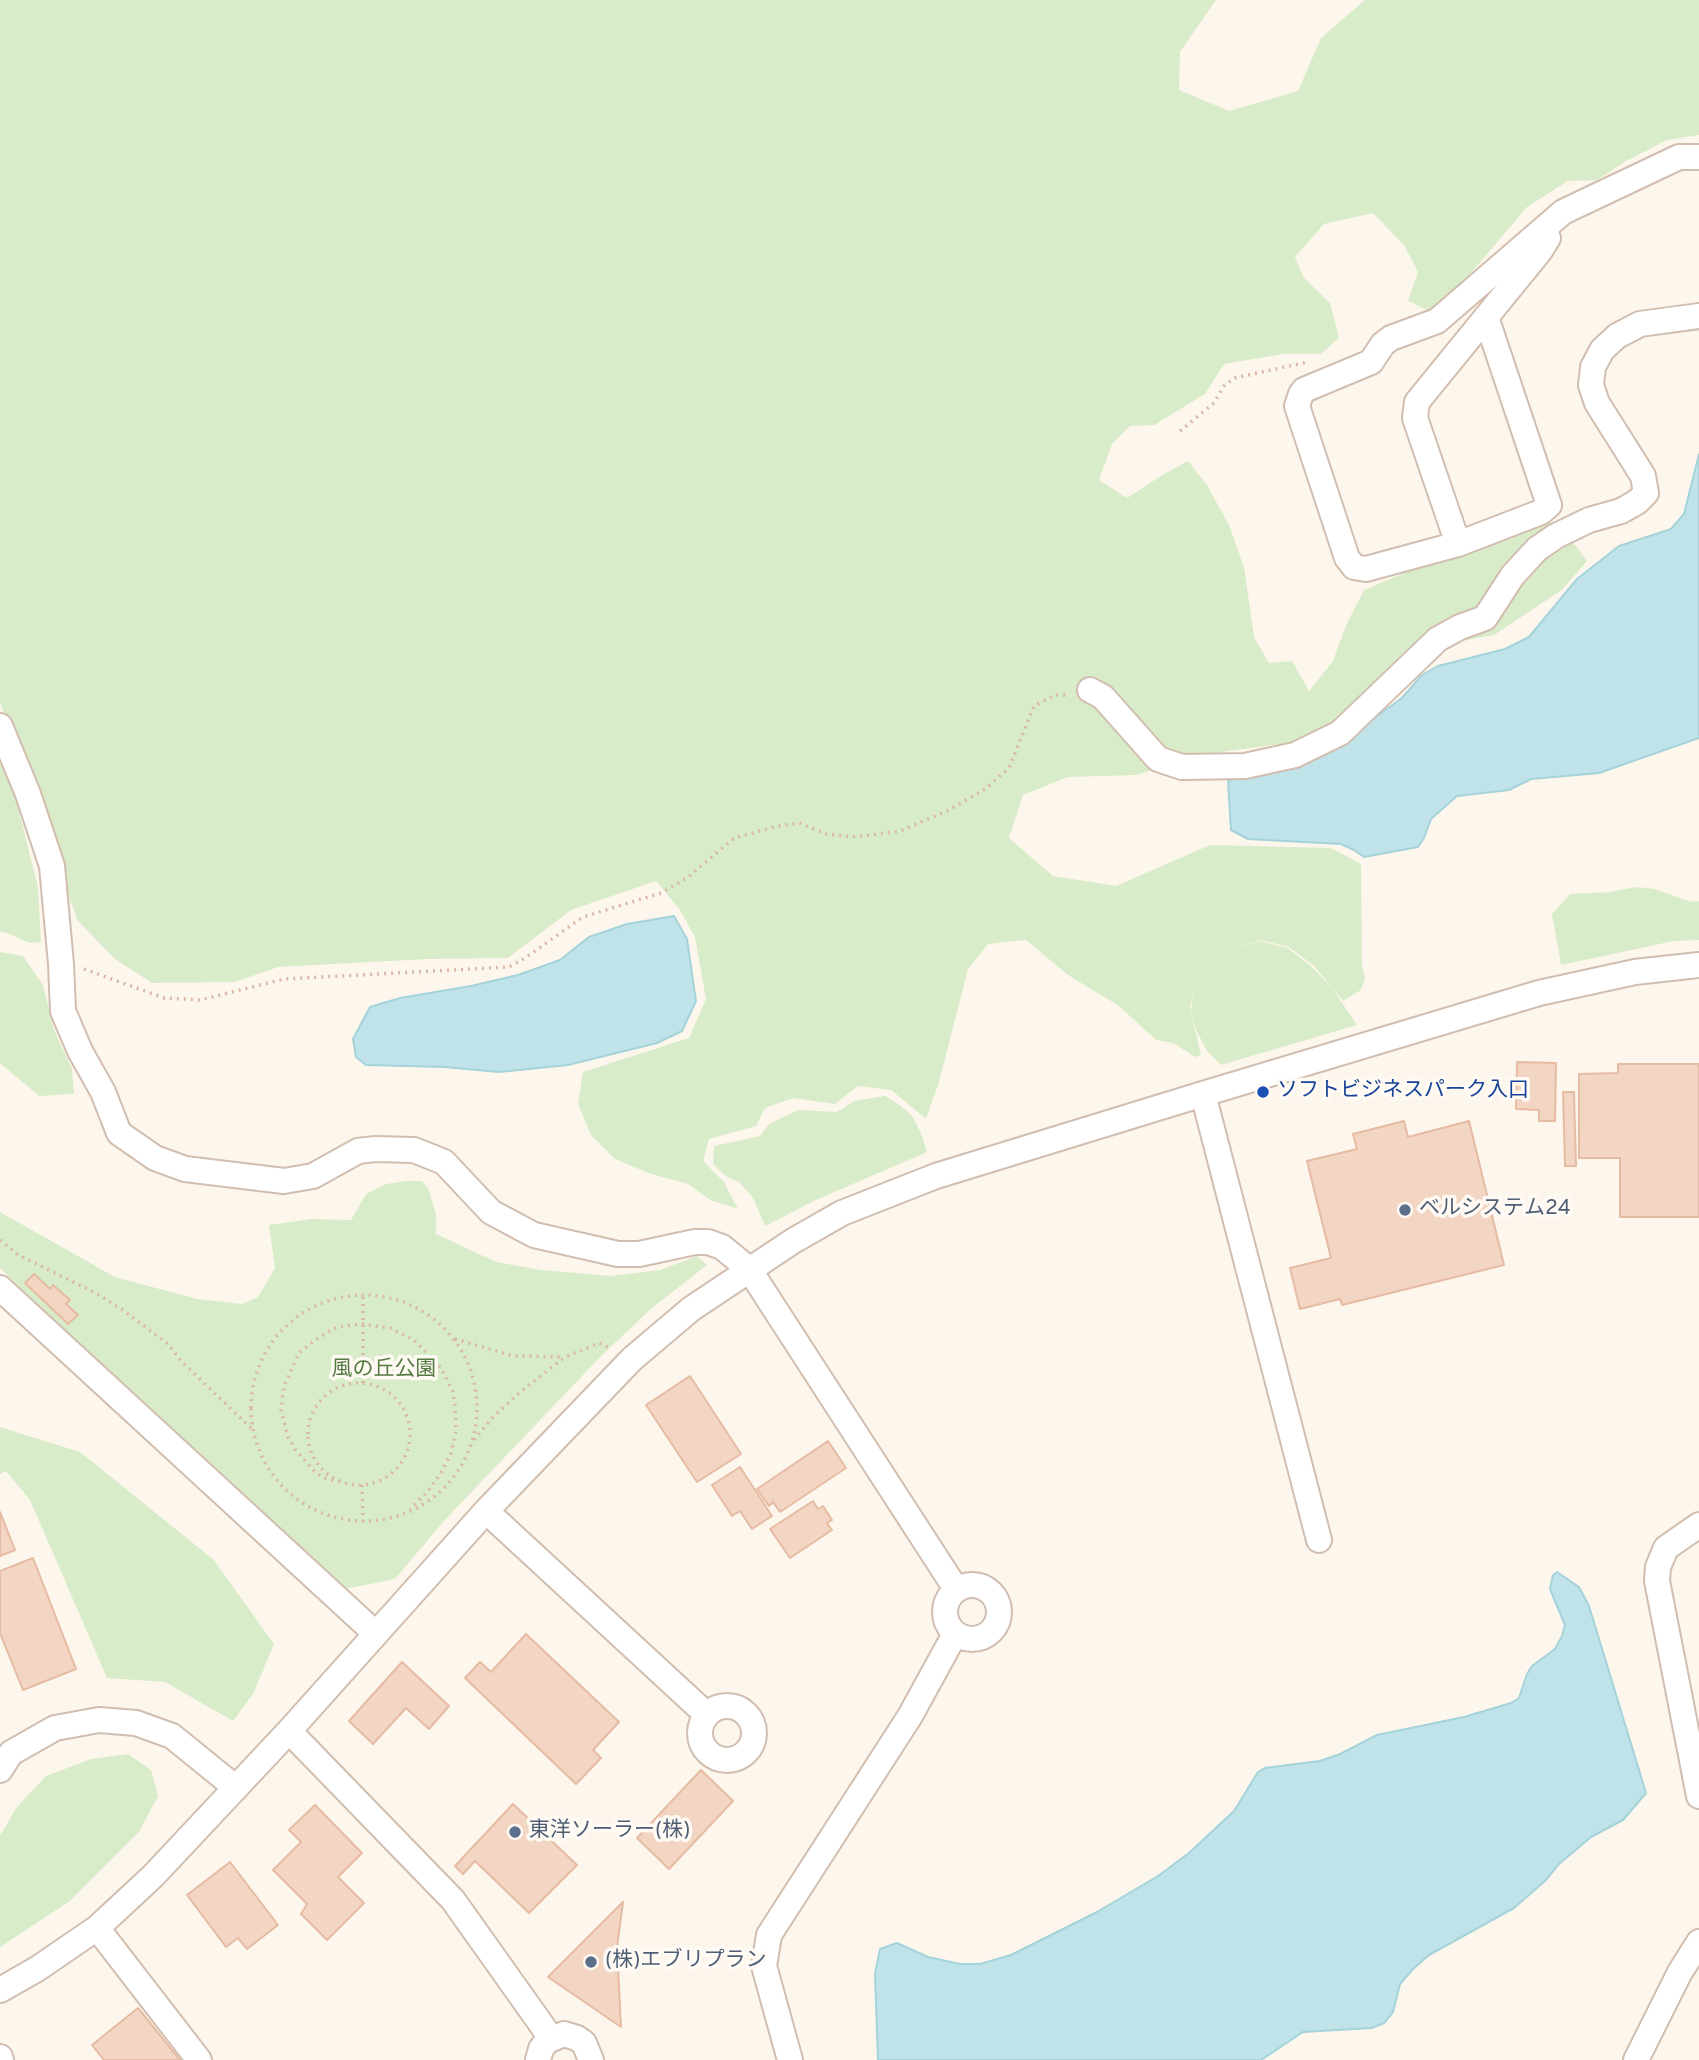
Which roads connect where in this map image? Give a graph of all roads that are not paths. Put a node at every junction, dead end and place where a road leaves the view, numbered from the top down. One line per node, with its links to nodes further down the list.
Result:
1 (1699, 157): 2 (street)
2 (1563, 212): 4 (street); 5 (street)
3 (1699, 316): 6 (street)
4 (1486, 317): 5 (street); 5 (street)
5 (1458, 544)
6 (1090, 690)
7 (0, 726): 10 (street)
8 (1699, 965): 9 (street)
9 (1203, 1094): 10 (street); 14 (street)
10 (749, 1269): 12 (street); 15 (street)
11 (0, 1288): 16 (street)
12 (486, 1511): 16 (street); 18 (street)
13 (1699, 1525): 22 (street)
14 (1319, 1540)
15 (956, 1589): 17 (street); 17 (street)
16 (375, 1633): 19 (street)
17 (956, 1634): 30 (street)
18 (706, 1714)
19 (289, 1731): 21 (street); 26 (street)
20 (0, 1770): 21 (street)
21 (236, 1788): 23 (street)
22 (1699, 1796)
23 (97, 1928): 25 (street); 27 (street)
24 (1699, 1942): 31 (street)
25 (0, 1990)
26 (551, 2038): 28 (street); 29 (street)
27 (199, 2060)
28 (538, 2060)
29 (591, 2060)
30 (790, 2060)
31 (1636, 2060)

